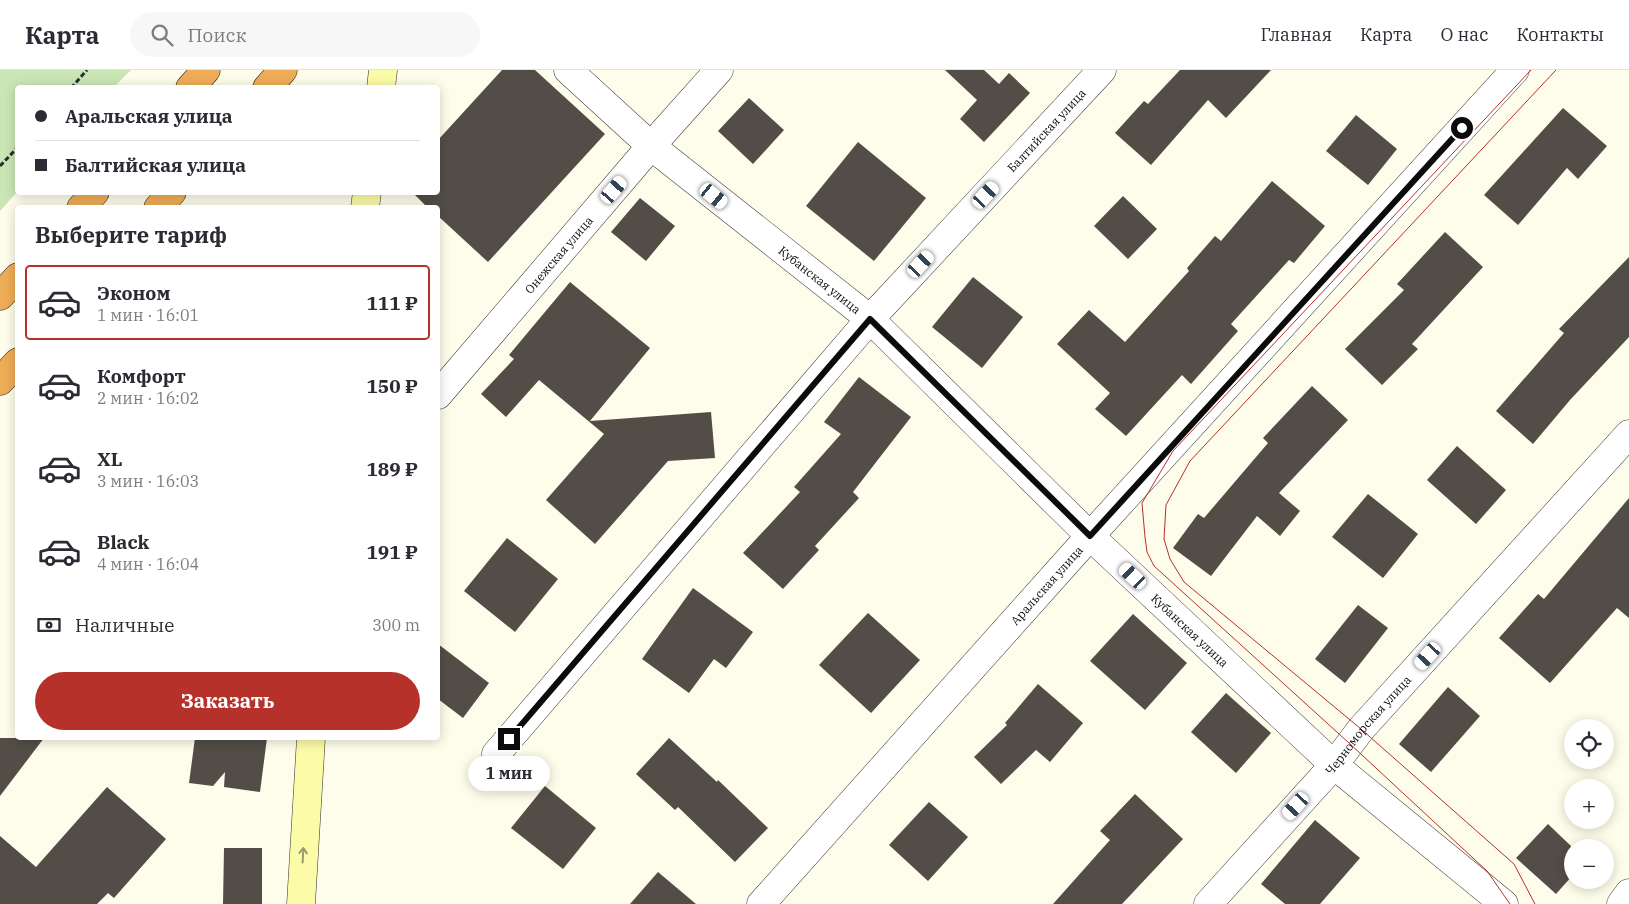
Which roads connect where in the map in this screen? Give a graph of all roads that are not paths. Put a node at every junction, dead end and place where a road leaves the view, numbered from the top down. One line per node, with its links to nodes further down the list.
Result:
1 (206, 70): 8 (highway)
2 (283, 70): 9 (highway)
3 (383, 70): 10 (street)
4 (568, 70): 11 (street, Кубанская улица)
5 (719, 70): 11 (street, Онежская улица)
6 (1102, 70): 18 (street, Балтийская улица)
7 (1515, 70): 23 (street, Аральская улица)
8 (193, 85)
9 (270, 85)
10 (381, 85)
11 (651, 146): 18 (street, Кубанская улица); 21 (street, Онежская улица)
12 (92, 195): 14 (highway)
13 (169, 195): 15 (highway)
14 (83, 205)
15 (161, 205)
16 (15, 280): 17 (highway)
17 (0, 296)
18 (870, 319): 23 (street, Кубанская улица); 25 (street, Балтийская улица)
19 (15, 365): 20 (highway)
20 (0, 381)
21 (440, 393)
22 (1629, 434): 26 (street, Черноморская улица)
23 (1090, 536): 26 (street, Кубанская улица); 29 (street, Аральская улица)
24 (311, 740): 28 (street, one-way to 24)
25 (496, 754)
26 (1334, 765): 30 (street, Черноморская улица); 31 (street, Кубанская улица)
27 (1629, 893): 32 (street)
28 (301, 904)
29 (761, 904)
30 (1208, 904)
31 (1504, 904)
32 (1621, 904)

